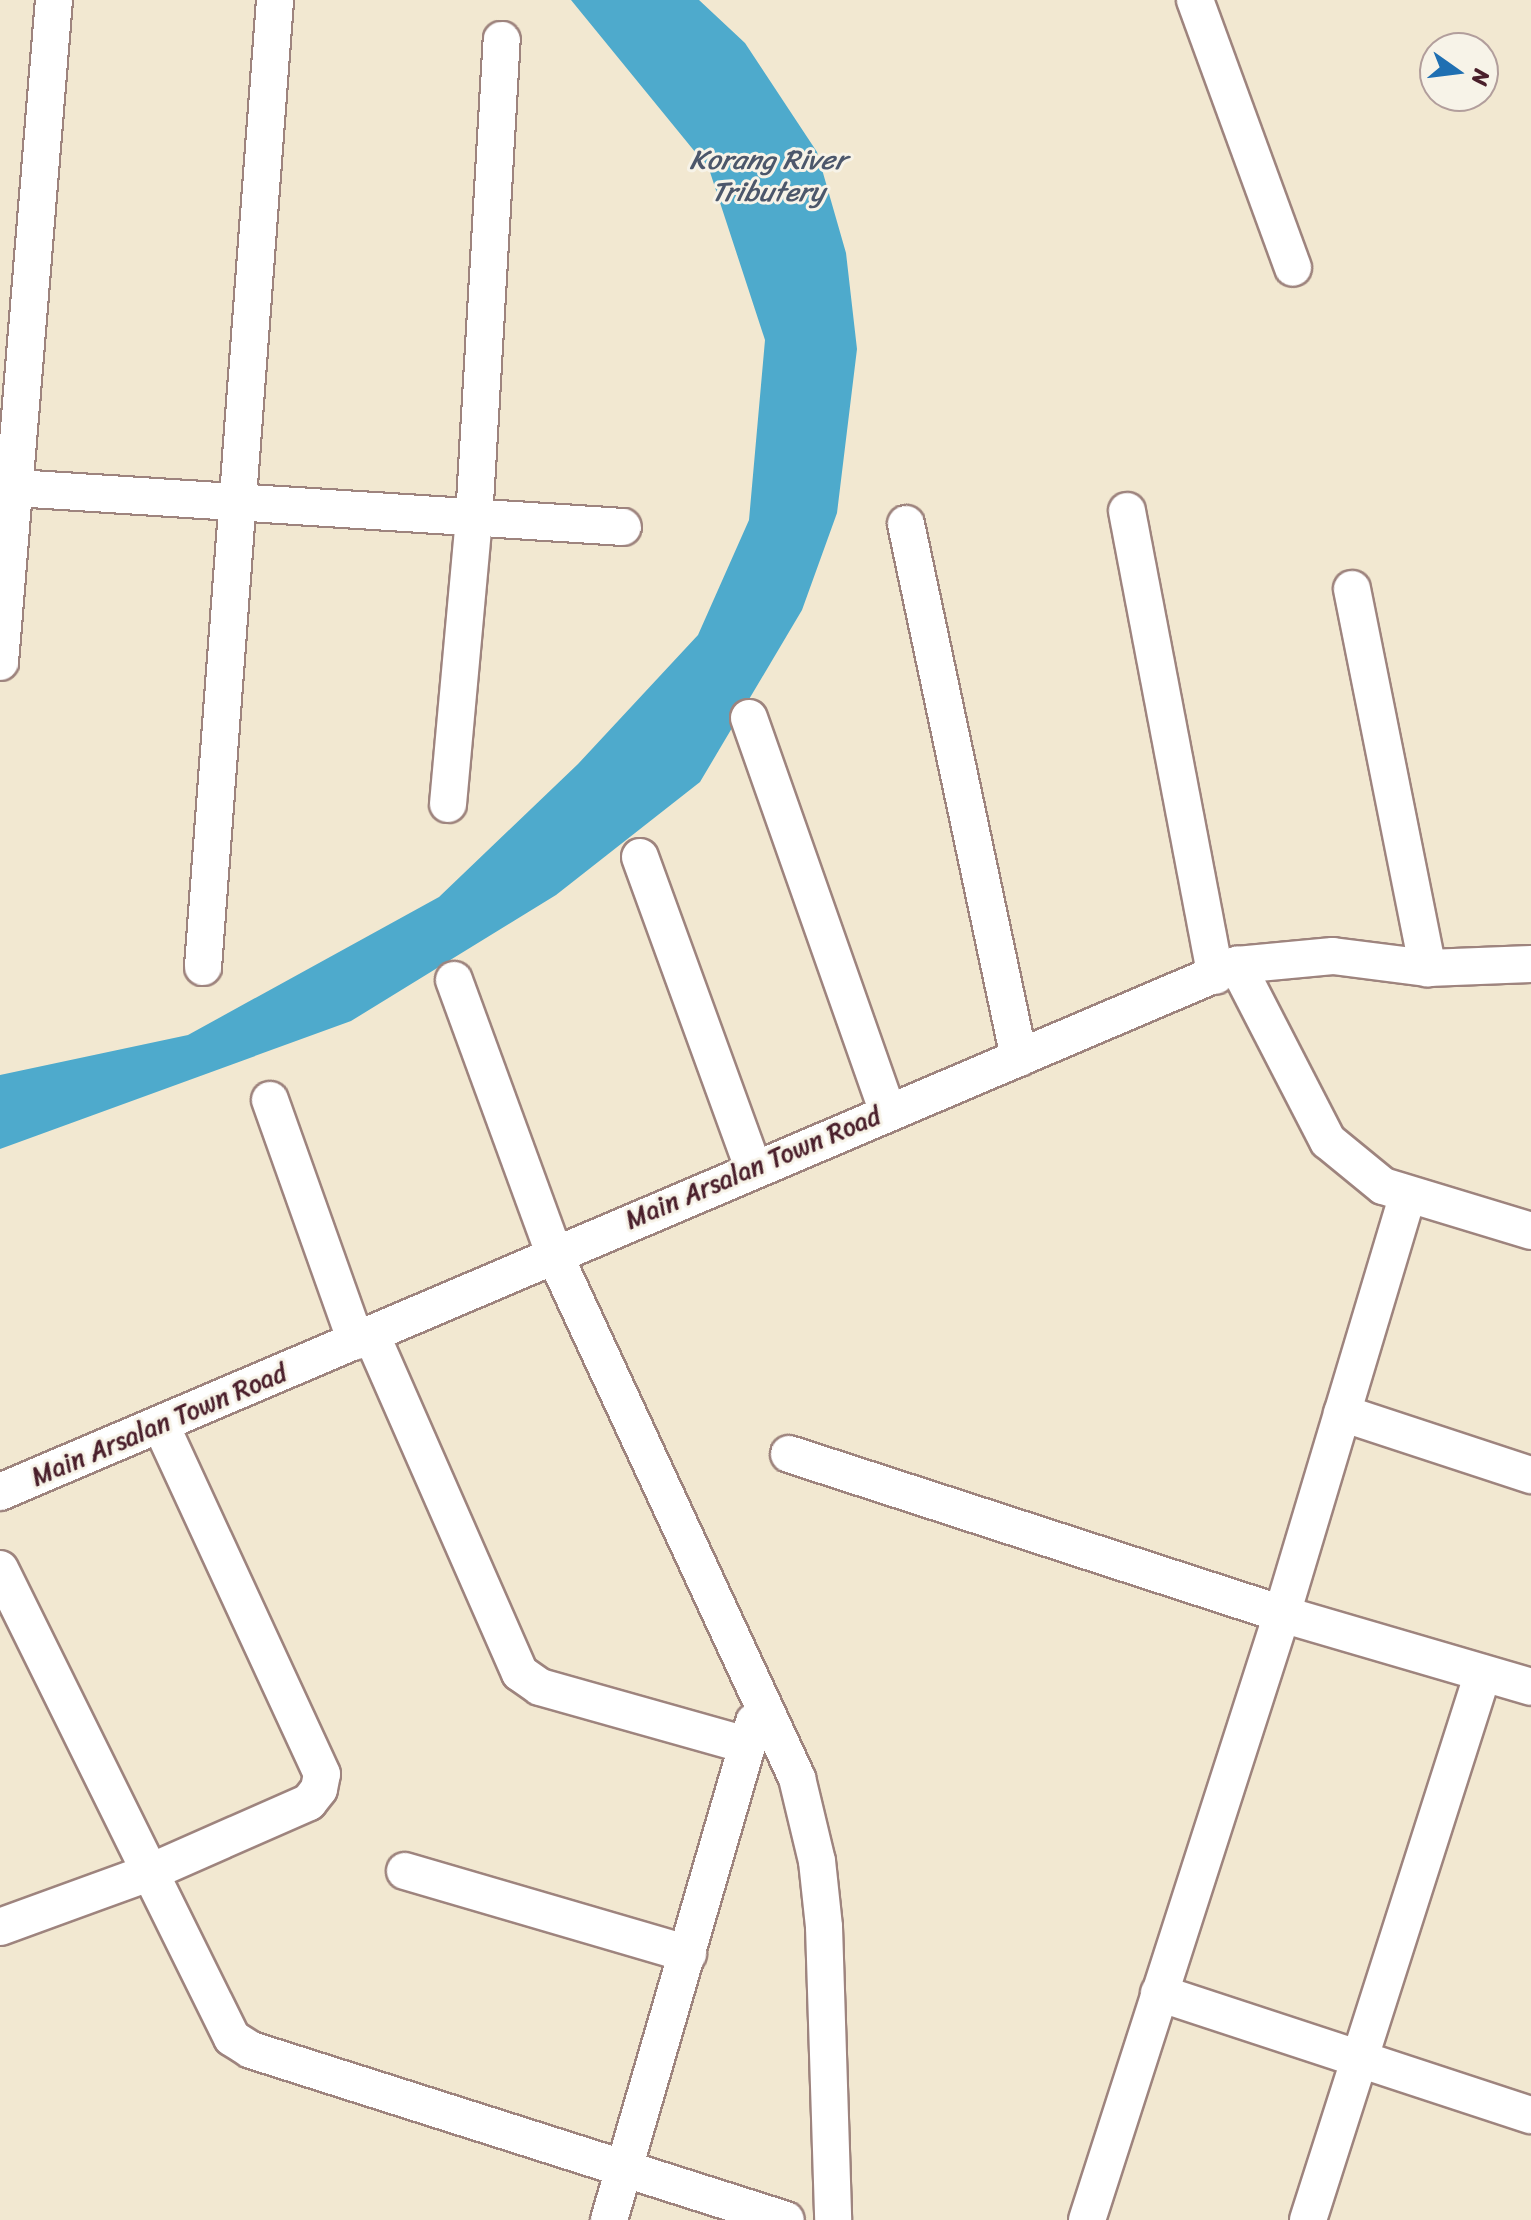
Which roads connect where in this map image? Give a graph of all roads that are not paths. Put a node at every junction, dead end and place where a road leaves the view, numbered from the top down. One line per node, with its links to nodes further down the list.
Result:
1 (54, 0): 6 (street)
2 (275, 0): 7 (street)
3 (1195, 0): 5 (street)
4 (502, 40): 9 (street)
5 (1293, 268)
6 (6, 488): 7 (street); 13 (street)
7 (241, 501): 9 (street); 18 (street)
8 (1127, 511): 20 (street)
9 (474, 520): 11 (street); 15 (street)
10 (906, 524): 22 (street)
11 (623, 527)
12 (1352, 589): 19 (street)
13 (0, 662)
14 (749, 718): 24 (street)
15 (448, 804)
16 (640, 857): 25 (street)
17 (1531, 964): 19 (street, Main Arsalan Town Road)
18 (203, 967)
19 (1428, 968): 20 (street, Main Arsalan Town Road)
20 (1227, 970): 22 (street, Main Arsalan Town Road); 26 (street)
21 (454, 980): 28 (street)
22 (1019, 1058): 24 (street, Main Arsalan Town Road)
23 (270, 1100): 29 (street)
24 (887, 1110): 25 (street, Main Arsalan Town Road)
25 (753, 1168): 28 (street, Main Arsalan Town Road)
26 (1408, 1194): 27 (street); 30 (street)
27 (1531, 1231)
28 (554, 1254): 29 (street, Main Arsalan Town Road); 39 (street)
29 (364, 1338): 31 (street, Main Arsalan Town Road); 40 (street)
30 (1342, 1413): 33 (street); 36 (street)
31 (161, 1425): 34 (street, Main Arsalan Town Road); 42 (street)
32 (789, 1454): 36 (street)
33 (1531, 1475)
34 (0, 1492)
35 (0, 1569): 42 (street)
36 (1282, 1614): 37 (street); 45 (street)
37 (1483, 1673): 38 (street); 46 (street)
38 (1531, 1687)
39 (761, 1700): 40 (street); 51 (street)
40 (747, 1745): 44 (street)
41 (405, 1871): 44 (street)
42 (146, 1874): 43 (street); 48 (street)
43 (0, 1927)
44 (688, 1954): 48 (street)
45 (1159, 1993): 46 (street); 52 (street)
46 (1359, 2060): 47 (street); 53 (street)
47 (1531, 2115)
48 (624, 2171): 49 (street); 50 (street)
49 (609, 2220)
50 (786, 2220)
51 (833, 2220)
52 (1087, 2220)
53 (1308, 2220)

